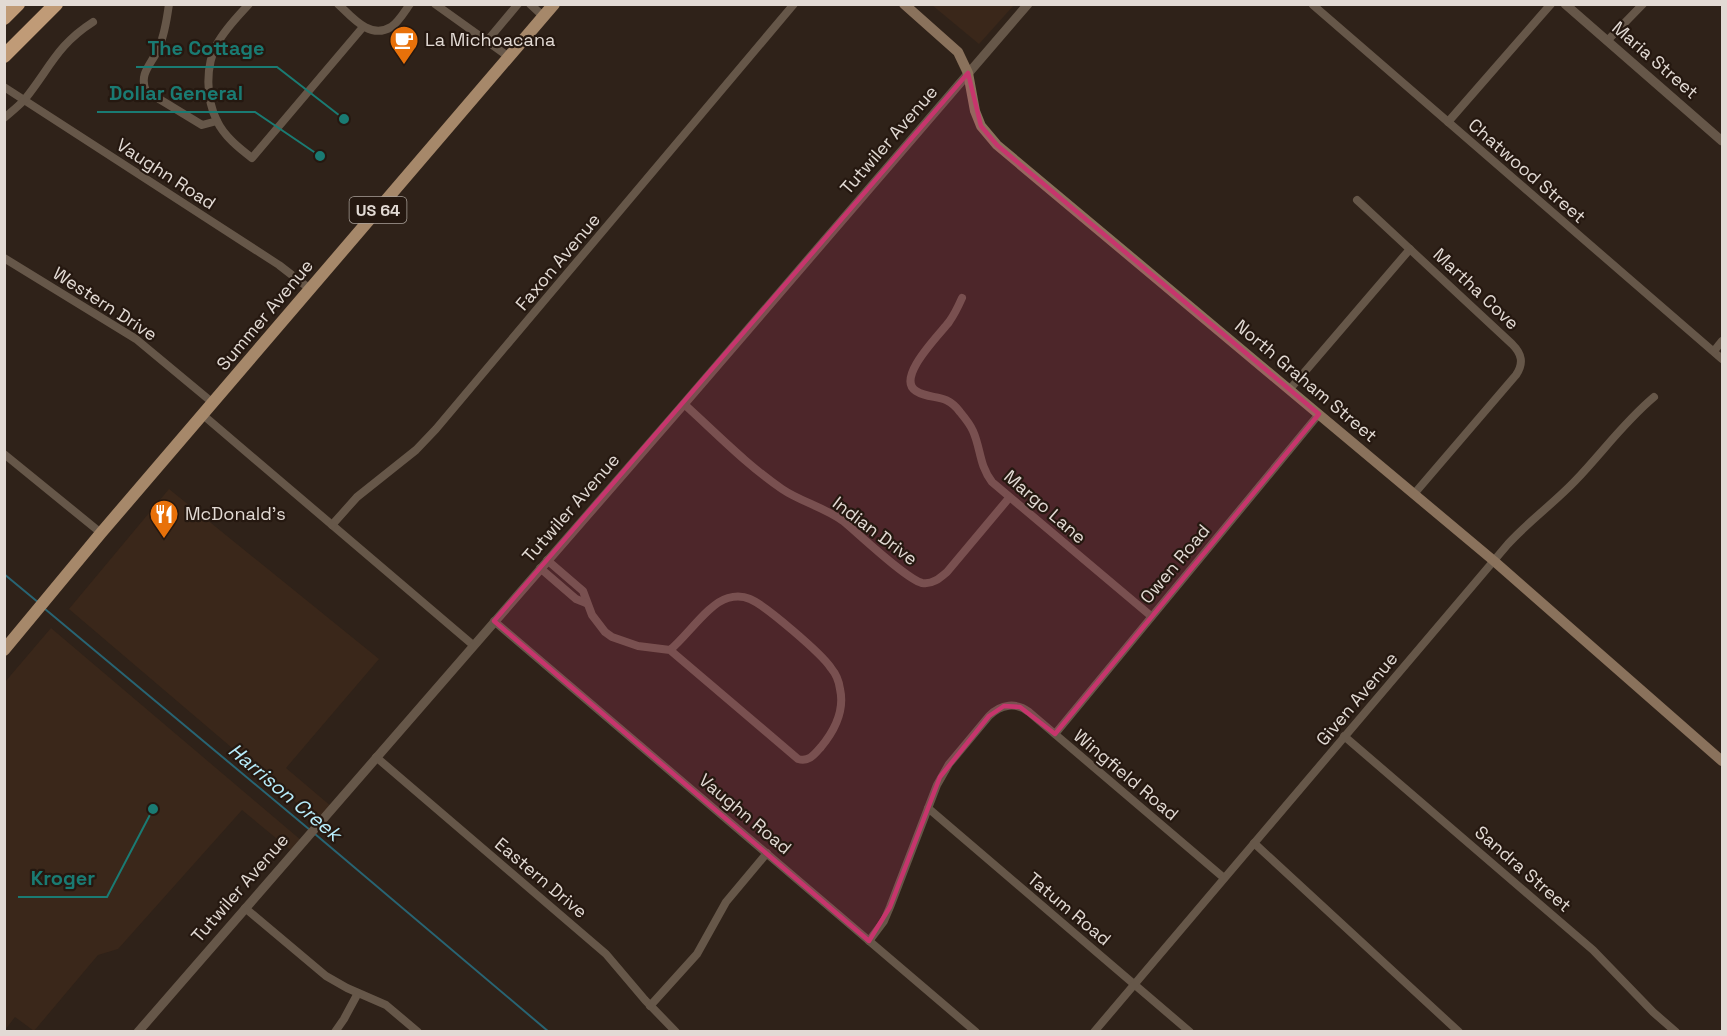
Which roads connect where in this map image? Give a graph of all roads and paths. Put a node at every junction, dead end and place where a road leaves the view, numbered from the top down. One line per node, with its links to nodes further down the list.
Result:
1 (18, 4): 19 (highway)
2 (56, 4): 24 (highway)
3 (169, 4): 30 (street)
4 (249, 4): 30 (street)
5 (338, 4): 21 (street)
6 (410, 4): 21 (street)
7 (435, 4): 23 (street)
8 (518, 4): 23 (street)
9 (530, 4): 18 (street)
10 (554, 4): 18 (main road, Summer Avenue / US 64)
11 (794, 4): 50 (street, Faxon Avenue)
12 (904, 4): 26 (main road, North Graham Street)
13 (1028, 4): 26 (street, Tutwiler Avenue)
14 (1551, 4): 31 (street)
15 (1565, 4): 22 (street, Maria Street)
16 (1643, 4): 22 (street)
17 (1313, 6): 31 (street, Chatwood Street)
18 (544, 17): 25 (main road, Summer Avenue / US 64)
19 (4, 18)
20 (93, 22): 28 (street)
21 (363, 27): 30 (street)
22 (1607, 41): 32 (street, Maria Street)
23 (487, 42): 25 (street)
24 (4, 56)
25 (509, 57): 36 (main road, Summer Avenue / US 64)
26 (968, 73): 41 (main road, North Graham Street); 44 (street, Tutwiler Avenue)
27 (4, 87): 28 (street, Vaughn Road)
28 (24, 100): 29 (street); 36 (street, Vaughn Road)
29 (4, 118)
30 (217, 121)
31 (1448, 122): 39 (street, Chatwood Street)
32 (1722, 141)
33 (1357, 200): 34 (street, Martha Cove)
34 (1410, 249): 41 (street); 48 (street, Martha Cove)
35 (4, 258): 43 (street, Western Drive)
36 (310, 289): 43 (main road, Summer Avenue / US 64)
37 (962, 298): 49 (street, Margo Lane)
38 (1722, 341): 39 (street)
39 (1714, 351): 40 (street, Chatwood Street)
40 (1722, 359)
41 (1290, 389): 45 (main road, North Graham Street)
42 (1654, 397): 53 (street, Given Avenue)
43 (213, 403): 46 (main road, Summer Avenue / US 64)
44 (684, 405): 49 (street, Indian Drive); 52 (street, Tutwiler Avenue)
45 (1319, 414): 48 (main road, North Graham Street); 56 (street, Owen Road)
46 (203, 415): 50 (street); 51 (main road, Summer Avenue / US 64)
47 (4, 454): 51 (street)
48 (1414, 494): 53 (main road, North Graham Street)
49 (1009, 498): 56 (street, Margo Lane)
50 (332, 525): 58 (street)
51 (101, 533): 59 (main road, Summer Avenue / US 64)
52 (547, 560): 54 (street, Tutwiler Avenue); 55 (street)
53 (1494, 561): 62 (street, Given Avenue); 64 (main road, North Graham Street)
54 (540, 568): 55 (street); 57 (street, Tutwiler Avenue)
55 (586, 603): 60 (street)
56 (1151, 616): 61 (street, Owen Road)
57 (494, 621): 58 (street, Tutwiler Avenue); 67 (street, Vaughn Road)
58 (473, 645): 63 (street, Tutwiler Avenue)
59 (4, 650)
60 (670, 650): 60 (street)
61 (1055, 734): 65 (street, Wingfield Road); 68 (street, Wingfield Road)
62 (1344, 736): 66 (street, Given Avenue); 82 (street, Sandra Street)
63 (376, 758): 69 (street, Tutwiler Avenue); 73 (street, Eastern Drive)
64 (1722, 761)
65 (928, 808): 70 (street); 71 (street, Tatum Road)
66 (1254, 843): 68 (street, Given Avenue); 81 (street)
67 (766, 853): 70 (street, Vaughn Road); 73 (street)
68 (1224, 878): 71 (street, Given Avenue)
69 (245, 908): 72 (street); 74 (street, Tutwiler Avenue)
70 (869, 941): 78 (street, Vaughn Road)
71 (1134, 984): 79 (street, Given Avenue); 80 (street, Tatum Road)
72 (358, 993): 75 (street); 76 (street)
73 (650, 1006): 77 (street, Eastern Drive)
74 (138, 1032)
75 (335, 1032)
76 (418, 1032)
77 (675, 1032)
78 (976, 1032)
79 (1094, 1032)
80 (1190, 1032)
81 (1459, 1032)
82 (1676, 1032)

